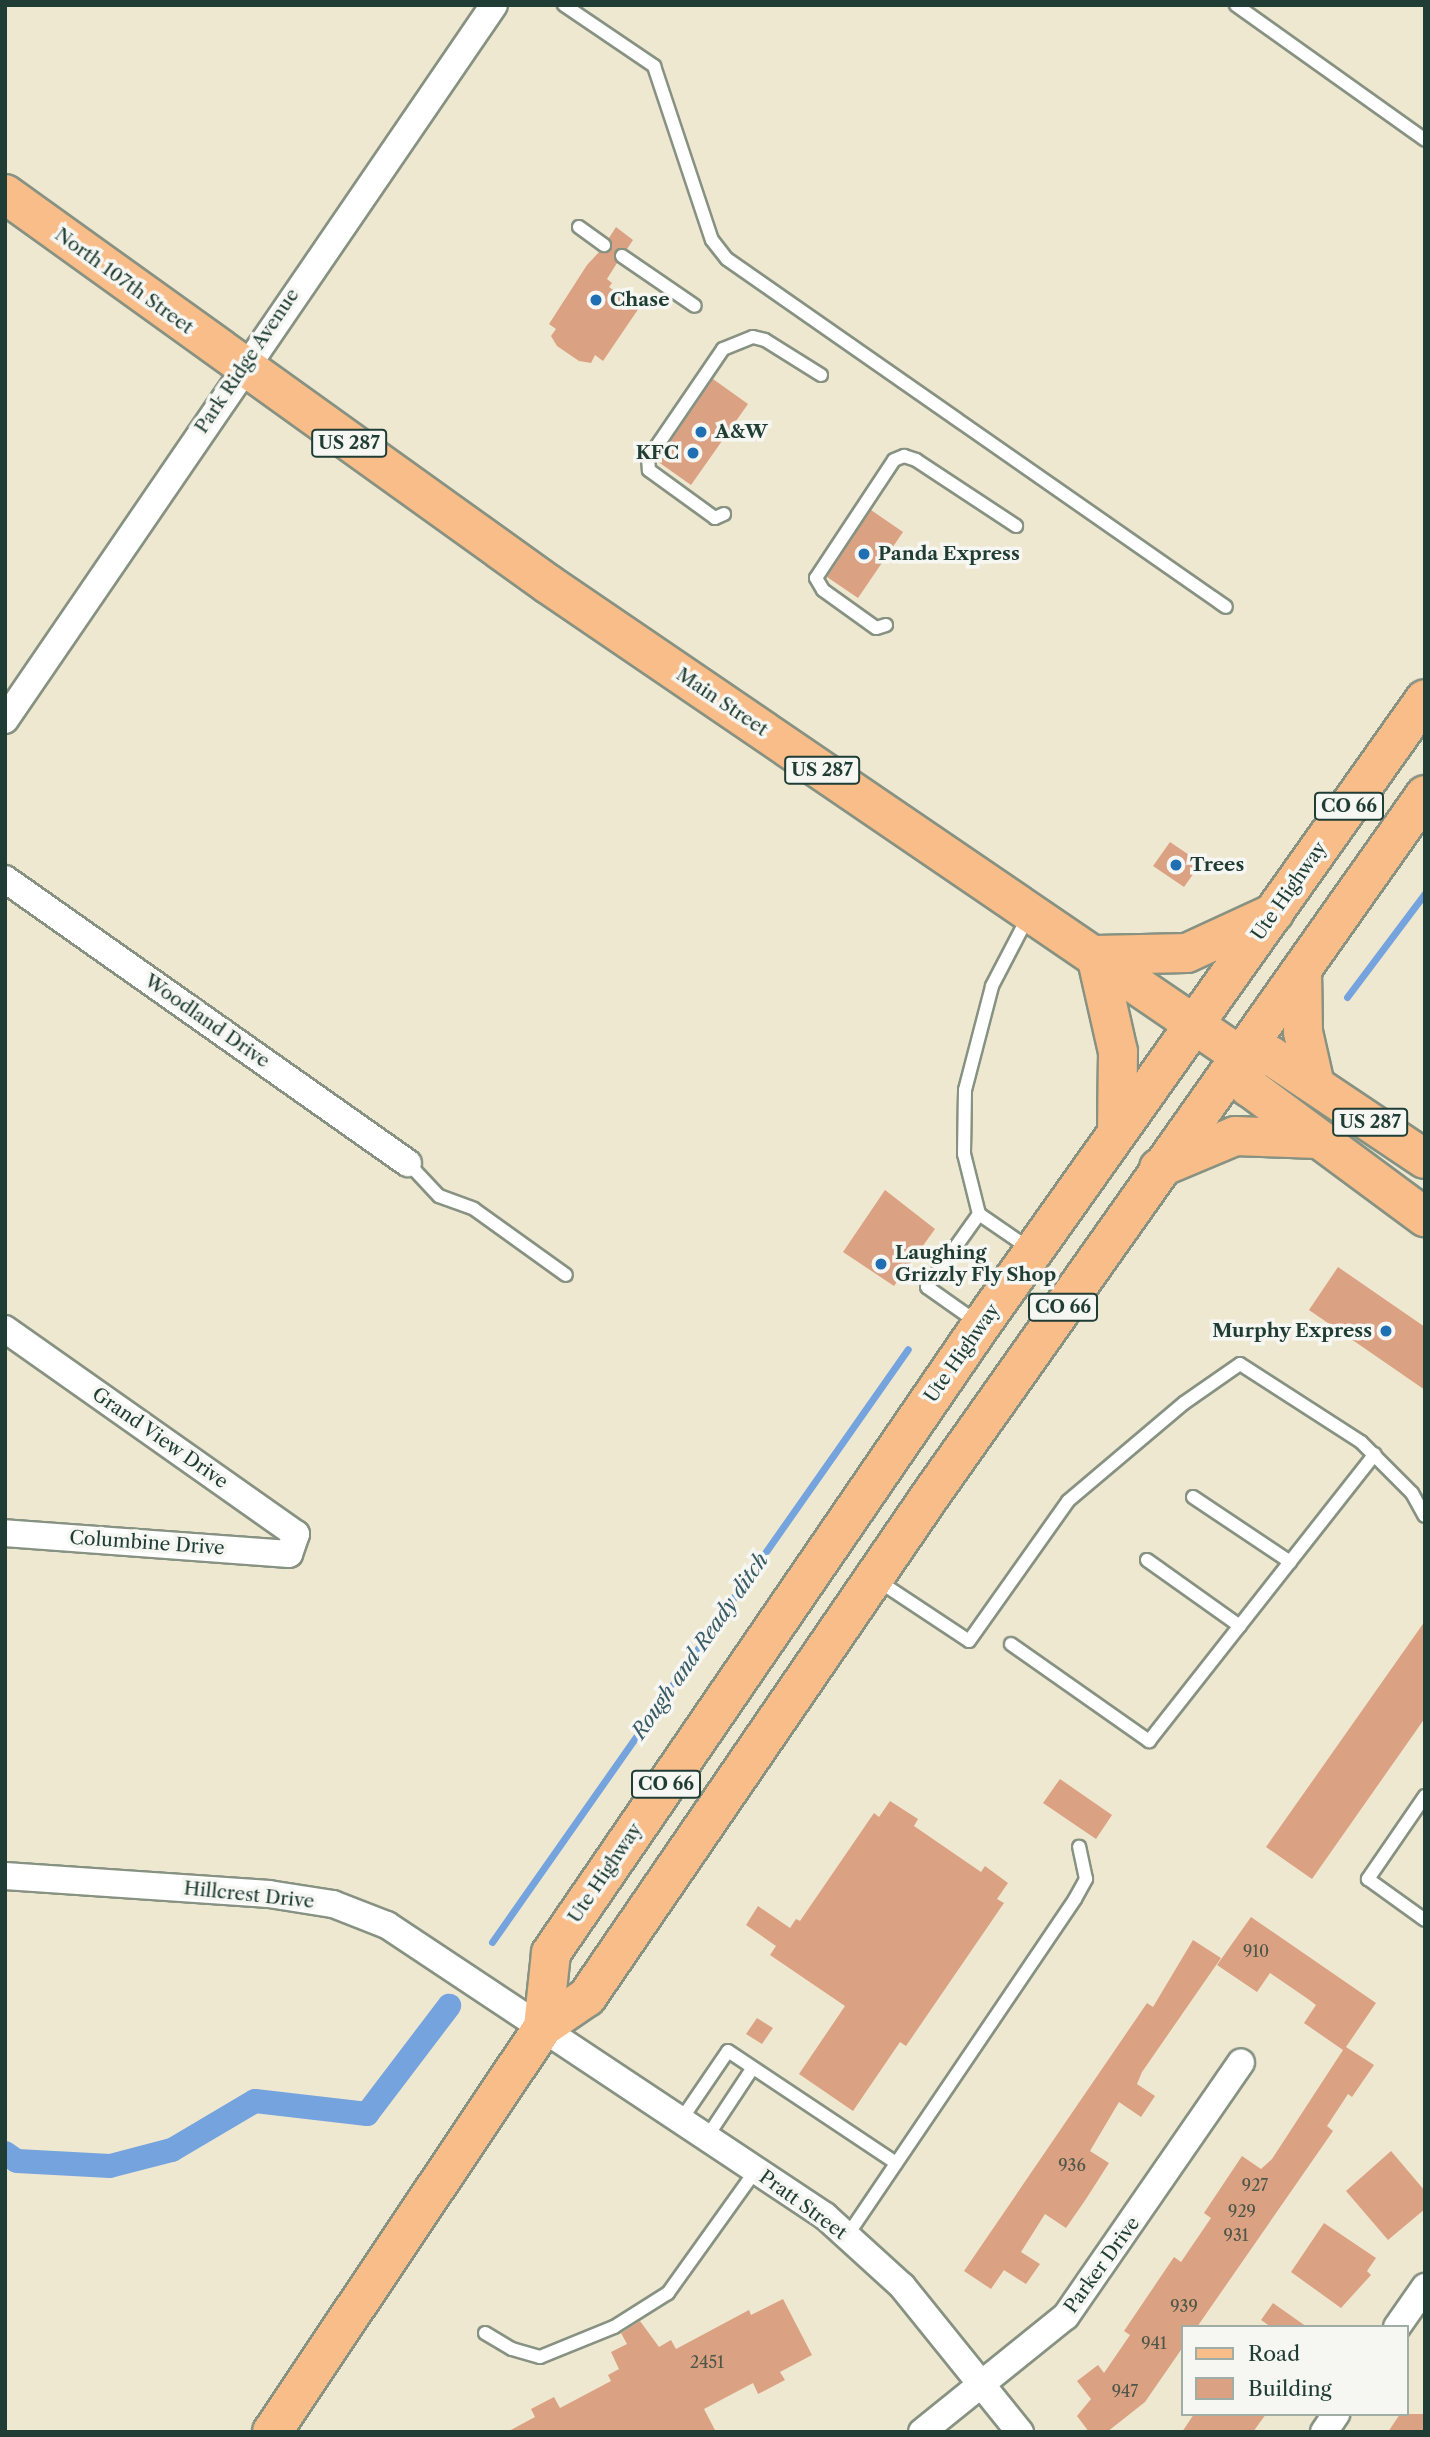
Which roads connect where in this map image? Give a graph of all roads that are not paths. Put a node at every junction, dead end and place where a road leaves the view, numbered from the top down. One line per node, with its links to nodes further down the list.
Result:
1 (494, 5): 10 (street, Park Ridge Avenue)
2 (564, 5): 14 (lane)
3 (1236, 5): 4 (lane)
4 (1425, 140)
5 (5, 194): 10 (main road, North 107th Street / US 287)
6 (579, 227): 7 (lane)
7 (604, 245)
8 (622, 257): 9 (lane)
9 (695, 306)
10 (242, 368): 17 (street, Park Ridge Avenue); 20 (main road, Main Street / US 287)
11 (821, 375): 12 (lane)
12 (724, 514)
13 (1016, 526): 15 (lane)
14 (1226, 607)
15 (887, 625)
16 (1425, 699): 21 (main road, Ute Highway / CO 66)
17 (5, 720)
18 (1425, 795): 23 (main road, Ute Highway / CO 66)
19 (5, 879): 30 (street, Woodland Drive)
20 (1031, 911): 22 (main road, Main Street / US 287); 32 (lane)
21 (1274, 913): 22 (main road); 24 (main road, Ute Highway / CO 66)
22 (1096, 955): 24 (main road, Main Street / US 287); 27 (main road)
23 (1303, 970): 25 (main road, Ute Highway / CO 66); 26 (main road)
24 (1194, 1024): 25 (main road, Main Street / US 287); 27 (main road, Ute Highway / CO 66)
25 (1239, 1055): 26 (main road, US 287); 28 (main road, US 287); 31 (main road, Ute Highway / CO 66)
26 (1315, 1085): 29 (main road, US 287)
27 (1117, 1129): 34 (main road, Ute Highway / CO 66)
28 (1317, 1139): 31 (main road); 33 (main road, US 287)
29 (1425, 1159)
30 (408, 1163): 35 (lane)
31 (1159, 1168): 45 (main road, Ute Highway / CO 66)
32 (979, 1214): 34 (lane); 36 (lane)
33 (1425, 1217)
34 (1033, 1252): 36 (main road, Ute Highway / CO 66)
35 (566, 1275)
36 (981, 1325): 52 (main road, Ute Highway / CO 66)
37 (5, 1329): 42 (street, Grand View Drive)
38 (1375, 1454): 40 (lane); 44 (lane); 45 (lane)
39 (1193, 1497): 44 (lane)
40 (1425, 1516)
41 (5, 1533): 42 (street, Columbine Drive)
42 (289, 1554)
43 (1147, 1560): 46 (lane)
44 (1290, 1562): 46 (lane)
45 (873, 1577): 52 (main road, Ute Highway / CO 66)
46 (1240, 1626): 47 (lane)
47 (1011, 1644)
48 (1425, 1796): 51 (lane)
49 (1079, 1847): 57 (lane)
50 (5, 1876): 52 (street, Hillcrest Drive)
51 (1425, 1920)
52 (543, 2027): 55 (street, Pratt Street); 65 (main road, Ute Highway / CO 66)
53 (1241, 2062): 63 (street, Parker Drive)
54 (752, 2069): 55 (lane); 56 (lane); 57 (lane)
55 (681, 2120): 56 (street, Pratt Street)
56 (707, 2137): 58 (street, Pratt Street)
57 (896, 2163): 59 (lane)
58 (756, 2170): 59 (street, Pratt Street); 62 (lane)
59 (847, 2236): 63 (street, Pratt Street)
60 (1425, 2287): 61 (street)
61 (1398, 2325)
62 (485, 2333)
63 (982, 2385): 66 (street, Parker Drive); 67 (street, Pratt Street)
64 (1335, 2416): 68 (street)
65 (272, 2432)
66 (922, 2432)
67 (1020, 2432)
68 (1324, 2432)

